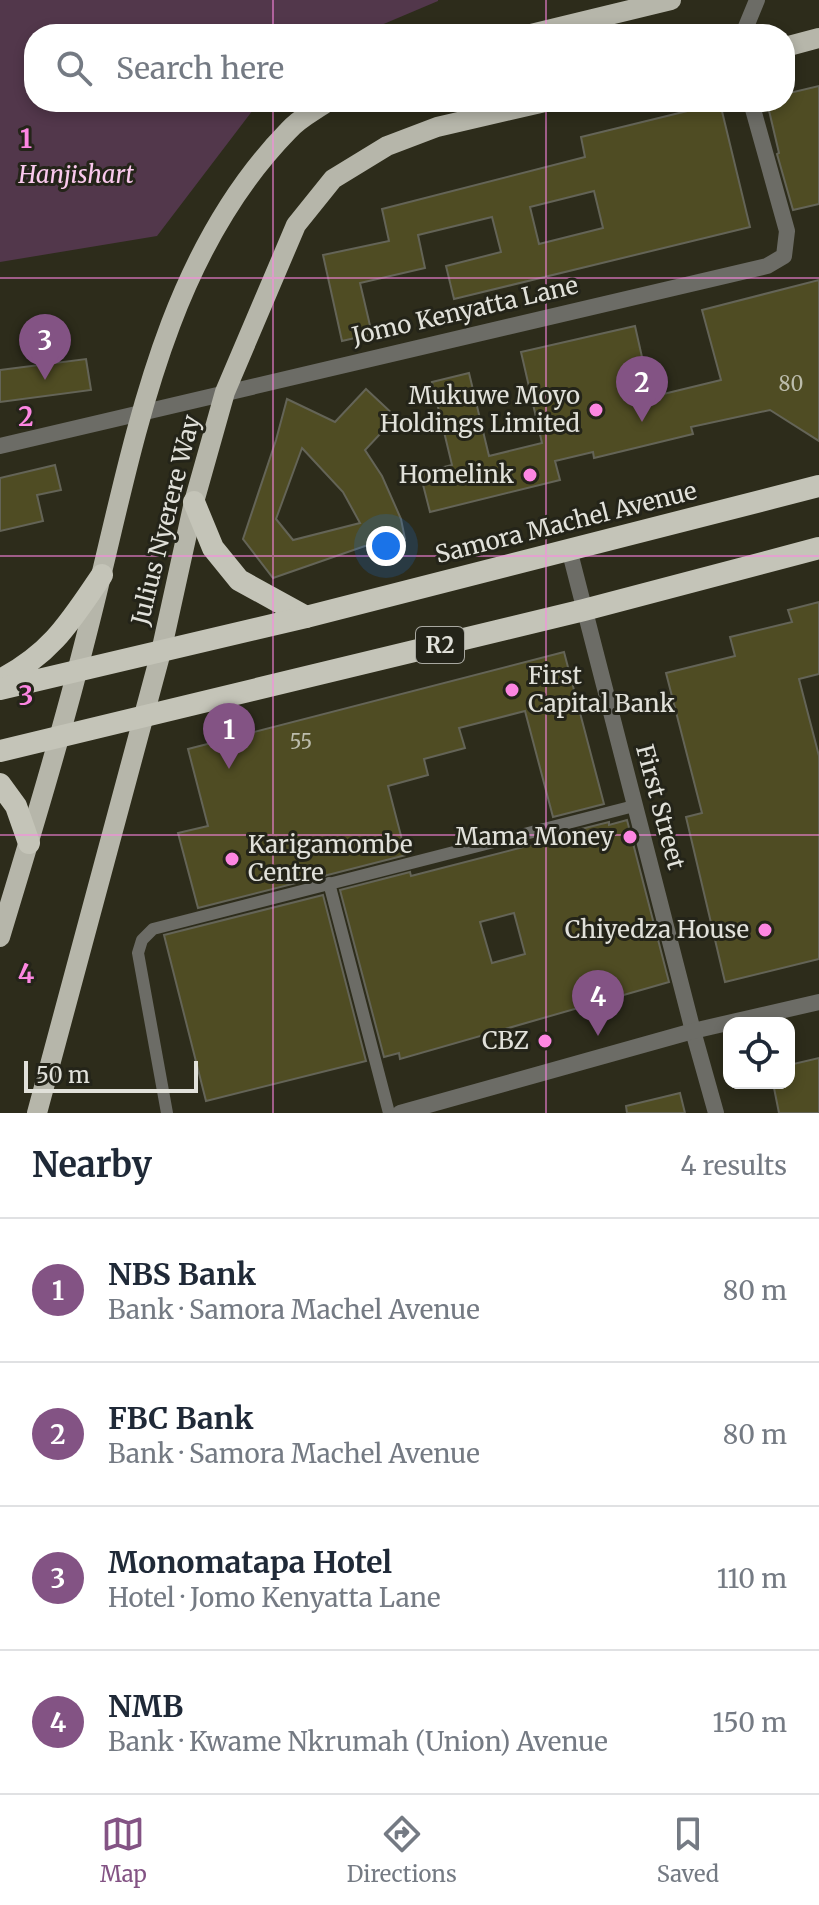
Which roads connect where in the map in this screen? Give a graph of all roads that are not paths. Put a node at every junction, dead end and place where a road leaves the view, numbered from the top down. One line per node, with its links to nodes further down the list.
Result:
1 (671, 0): 3 (main road)
2 (757, 0): 4 (street)
3 (572, 24)
4 (747, 24)
5 (819, 38): 6 (main road)
6 (795, 44)
7 (313, 112): 11 (main road, Julius Nyerere Way)
8 (502, 112): 10 (main road, Julius Nyerere Way)
9 (754, 112): 10 (street, Jomo Kenyatta Lane)
10 (225, 392): 11 (street, Jomo Kenyatta Lane); 14 (main road, Julius Nyerere Way)
11 (142, 412): 12 (street, Jomo Kenyatta Lane); 17 (main road, Julius Nyerere Way)
12 (0, 446)
13 (819, 486): 16 (highway, Samora Machel Avenue)
14 (194, 502): 19 (highway); 20 (main road, Julius Nyerere Way)
15 (819, 548): 18 (highway, R2)
16 (569, 549): 18 (street, First Street); 19 (highway, Samora Machel Avenue)
17 (102, 575): 21 (main road, Julius Nyerere Way); 22 (highway)
18 (584, 610): 24 (highway, R2); 28 (street, First Street)
19 (306, 617): 20 (highway, Samora Machel Avenue)
20 (161, 652): 21 (highway, Samora Machel Avenue); 24 (main road, Julius Nyerere Way)
21 (78, 671): 23 (highway, Samora Machel Avenue); 25 (main road, Julius Nyerere Way)
22 (0, 680)
23 (0, 689)
24 (144, 716): 25 (highway, R2); 34 (main road, Julius Nyerere Way)
25 (59, 737): 26 (highway, R2); 29 (main road, Julius Nyerere Way)
26 (0, 751)
27 (0, 784): 29 (highway)
28 (634, 806): 30 (lane); 33 (street, First Street)
29 (29, 843): 31 (main road, Julius Nyerere Way)
30 (329, 883): 35 (lane); 36 (lane)
31 (0, 937)
32 (819, 1002): 33 (street)
33 (693, 1031): 37 (street); 38 (street, First Street)
34 (37, 1113)
35 (167, 1113)
36 (389, 1113)
37 (400, 1113)
38 (716, 1113)

